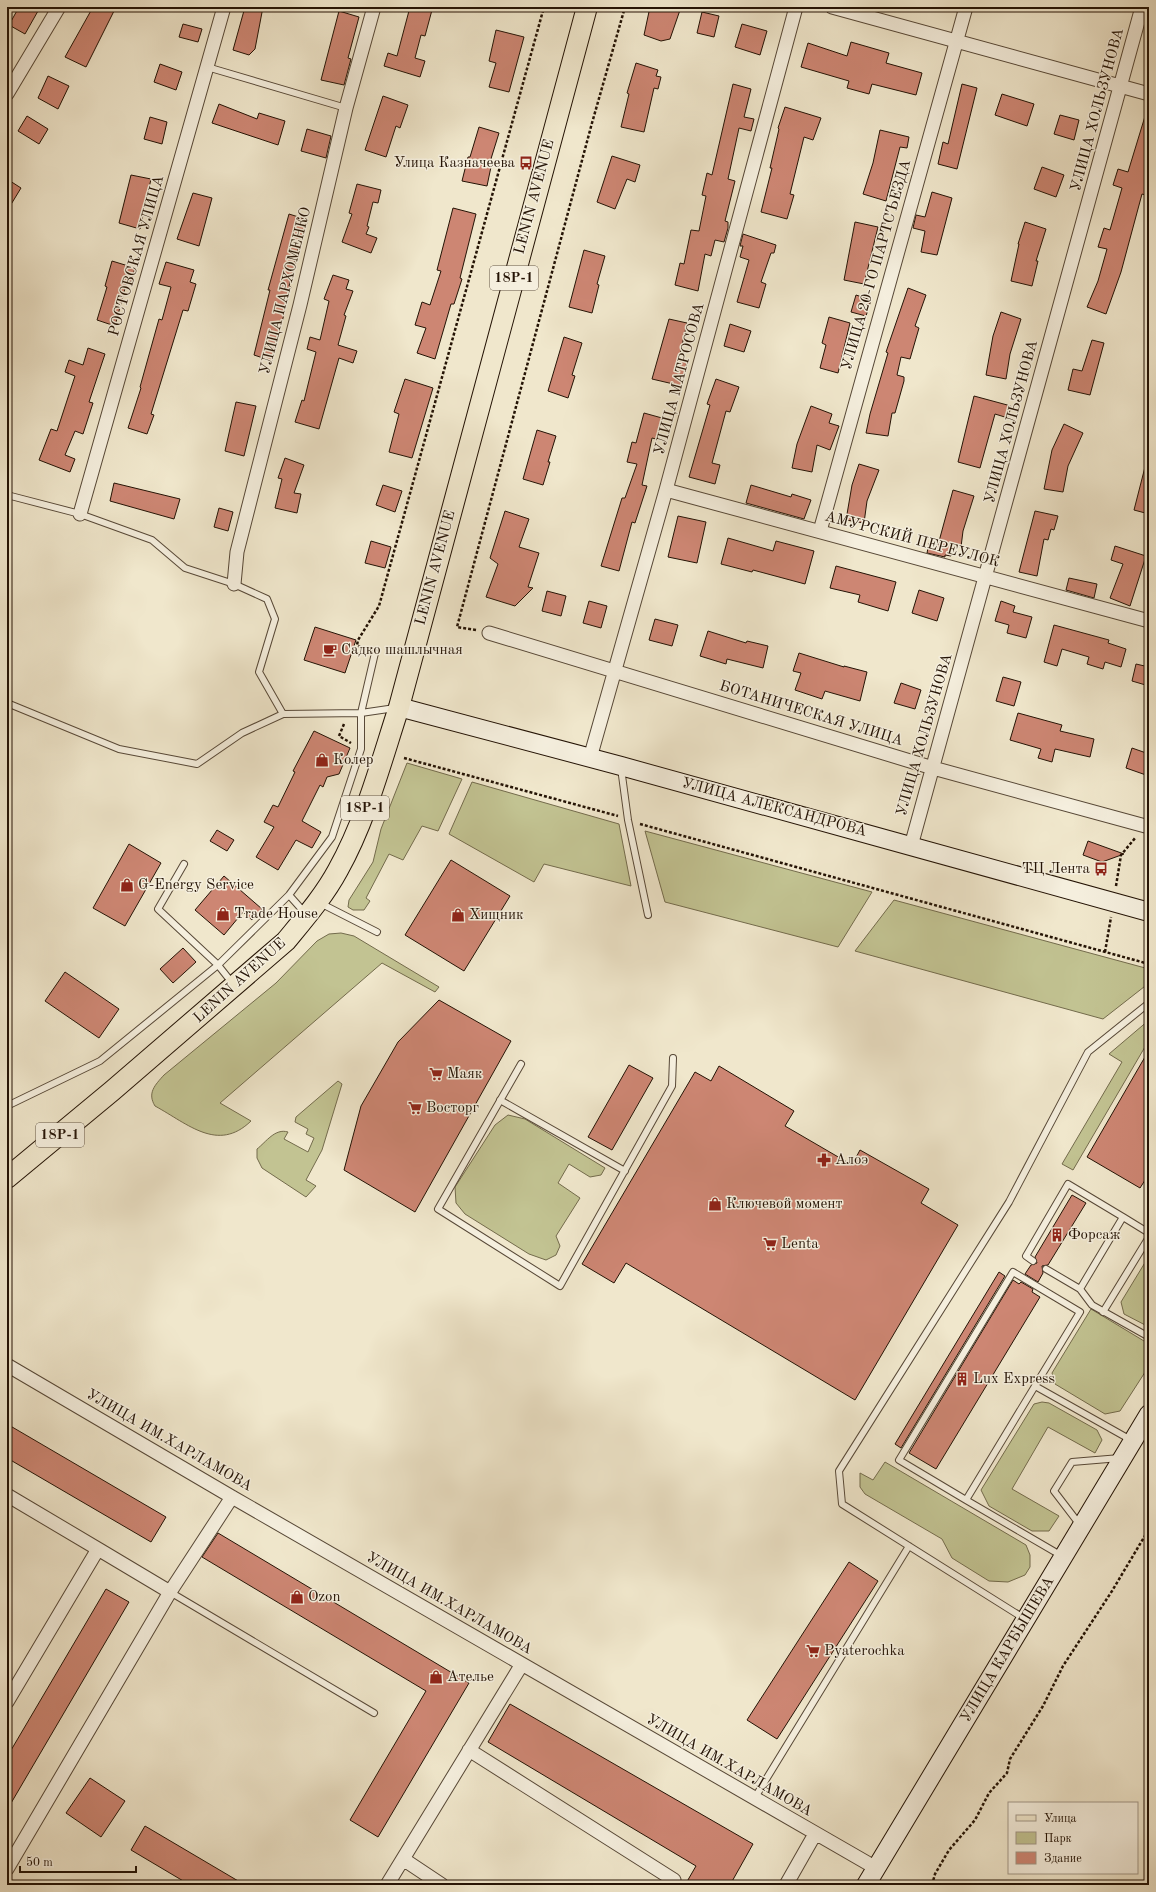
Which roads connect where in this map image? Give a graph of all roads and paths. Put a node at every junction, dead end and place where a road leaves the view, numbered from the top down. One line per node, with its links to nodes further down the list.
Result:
1 (59, 7): 14 (street)
2 (224, 7): 12 (street, РОСТОВСКАЯ УЛИЦА)
3 (374, 7): 16 (street, УЛИЦА ПАРХОМЕНКО)
4 (544, 7): 26 (path)
5 (587, 7): 29 (main road, LENIN AVENUE / 18Р-1)
6 (625, 7): 24 (path)
7 (796, 7): 17 (street, УЛИЦА МАТРОСОВА)
8 (832, 7): 11 (street)
9 (966, 7): 11 (street, УЛИЦА 20-ГО ПАРТСЪЕЗДА)
10 (1142, 7): 13 (street, УЛИЦА ХОЛЬЗУНОВА)
11 (957, 41): 13 (street); 20 (street, УЛИЦА 20-ГО ПАРТСЪЕЗДА)
12 (207, 67): 16 (lane); 19 (street, РОСТОВСКАЯ УЛИЦА)
13 (1121, 87): 15 (street); 21 (street, УЛИЦА ХОЛЬЗУНОВА)
14 (7, 94)
15 (1149, 94)
16 (346, 108): 22 (street, УЛИЦА ПАРХОМЕНКО)
17 (666, 490): 20 (street, АМУРСКИЙ ПЕРЕУЛОК); 27 (street, УЛИЦА МАТРОСОВА)
18 (7, 495): 19 (lane)
19 (80, 514): 22 (lane)
20 (820, 531): 21 (street, АМУРСКИЙ ПЕРЕУЛОК)
21 (986, 577): 23 (street, АМУРСКИЙ ПЕРЕУЛОК); 37 (street, УЛИЦА ХОЛЬЗУНОВА)
22 (234, 584): 32 (lane)
23 (1149, 621)
24 (489, 633): 27 (street, БОТАНИЧЕСКАЯ УЛИЦА)
25 (375, 653): 31 (lane)
26 (363, 658)
27 (615, 671): 35 (street, УЛИЦА МАТРОСОВА); 37 (street, БОТАНИЧЕСКАЯ УЛИЦА)
28 (7, 703): 32 (lane)
29 (399, 708): 31 (lane); 35 (main road, УЛИЦА АЛЕКСАНДРОВА); 44 (main road, LENIN AVENUE / 18Р-1)
30 (348, 713): 31 (lane); 32 (lane); 33 (path)
31 (361, 713): 33 (lane)
32 (283, 714)
33 (361, 750): 43 (lane)
34 (404, 758): 38 (path)
35 (590, 758): 36 (main road, УЛИЦА АЛЕКСАНДРОВА)
36 (620, 766): 41 (main road, УЛИЦА АЛЕКСАНДРОВА); 46 (lane)
37 (933, 768): 40 (street, БОТАНИЧЕСКАЯ УЛИЦА); 41 (street, УЛИЦА ХОЛЬЗУНОВА)
38 (620, 817)
39 (640, 824): 48 (path)
40 (1149, 827)
41 (911, 846): 45 (main road, УЛИЦА АЛЕКСАНДРОВА)
42 (184, 864): 49 (lane)
43 (289, 895): 44 (lane); 49 (lane)
44 (312, 908): 47 (lane); 50 (main road, LENIN AVENUE / 18Р-1)
45 (1149, 912)
46 (648, 915)
47 (377, 932)
48 (1149, 964)
49 (218, 965): 50 (lane); 55 (lane)
50 (235, 987): 57 (main road, LENIN AVENUE / 18Р-1)
51 (1149, 1003): 76 (lane)
52 (673, 1058): 56 (lane)
53 (521, 1064): 54 (lane)
54 (500, 1100): 56 (lane); 56 (lane)
55 (7, 1106)
56 (625, 1170)
57 (7, 1178)
58 (1123, 1217): 59 (lane); 61 (lane); 63 (lane)
59 (1149, 1233)
60 (1149, 1237): 64 (lane)
61 (1033, 1260)
62 (1046, 1269): 63 (lane)
63 (1080, 1289): 64 (lane)
64 (1103, 1312): 65 (lane)
65 (1149, 1337)
66 (7, 1365): 72 (street, УЛИЦА ИМ.ХАРЛАМОВА)
67 (1035, 1386): 69 (lane); 73 (lane); 73 (lane)
68 (1149, 1414): 69 (main road, УЛИЦА КАРБЫШЕВА)
69 (1133, 1441): 70 (main road, УЛИЦА КАРБЫШЕВА)
70 (1123, 1458): 74 (main road, УЛИЦА КАРБЫШЕВА); 74 (lane)
71 (7, 1495): 77 (street)
72 (232, 1497): 79 (street); 81 (street, УЛИЦА ИМ.ХАРЛАМОВА)
73 (966, 1500): 78 (lane)
74 (1082, 1528): 78 (main road, УЛИЦА КАРБЫШЕВА)
75 (1149, 1529): 95 (path)
76 (909, 1546): 80 (lane); 85 (lane)
77 (98, 1549): 79 (street); 82 (street)
78 (1064, 1557): 80 (main road, УЛИЦА КАРБЫШЕВА)
79 (170, 1592): 83 (lane); 89 (street)
80 (1026, 1620): 88 (main road, УЛИЦА КАРБЫШЕВА)
81 (522, 1664): 84 (street); 85 (street, УЛИЦА ИМ.ХАРЛАМОВА)
82 (7, 1702)
83 (374, 1713)
84 (469, 1750): 87 (street); 92 (street)
85 (754, 1799): 86 (street, УЛИЦА ИМ.ХАРЛАМОВА)
86 (814, 1834): 88 (street, УЛИЦА ИМ.ХАРЛАМОВА); 93 (street)
87 (403, 1859): 90 (street); 91 (street)
88 (876, 1868): 94 (main road, УЛИЦА КАРБЫШЕВА)
89 (7, 1869)
90 (387, 1885)
91 (442, 1885)
92 (671, 1885)
93 (786, 1885)
94 (866, 1885)
95 (932, 1885)

